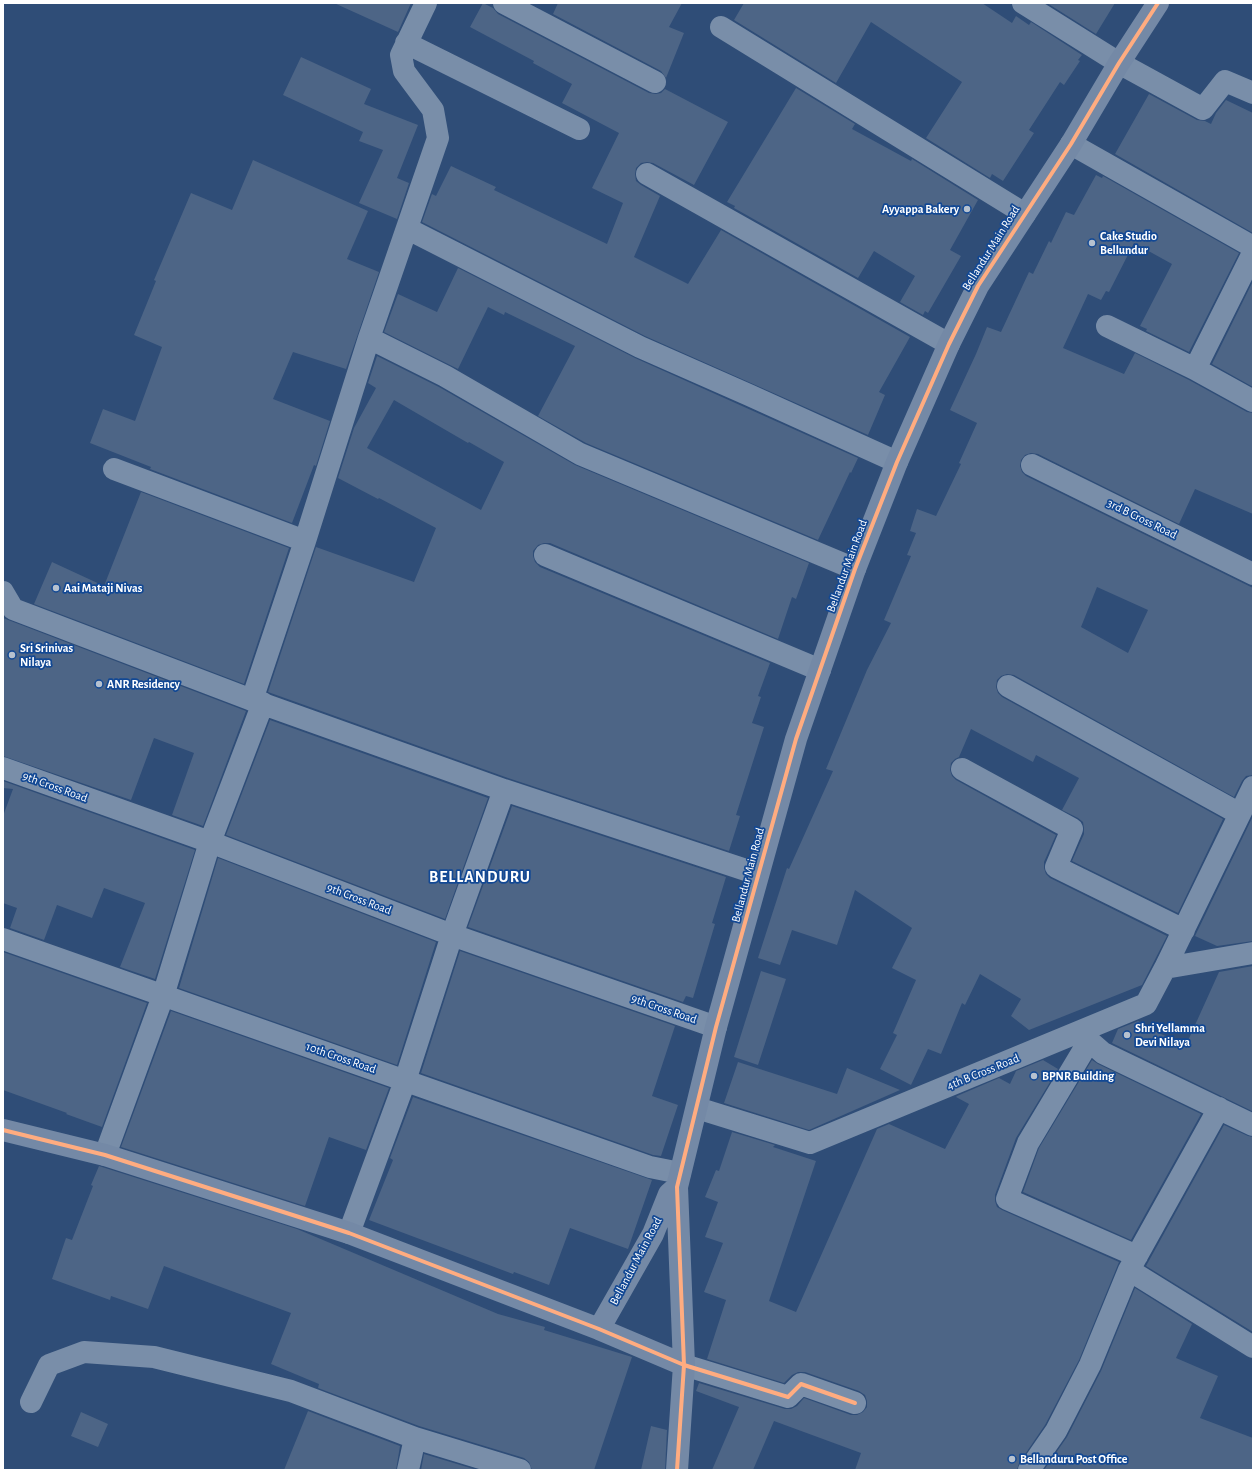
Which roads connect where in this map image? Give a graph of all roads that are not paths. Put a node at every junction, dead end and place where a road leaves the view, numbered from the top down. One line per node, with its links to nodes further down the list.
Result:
1 (426, 3): 6 (street)
2 (504, 3): 8 (street)
3 (1023, 3): 7 (street)
4 (1158, 3): 7 (street, Bellandur Main Road)
5 (721, 27): 13 (street)
6 (406, 43): 10 (street); 14 (street)
7 (1119, 63): 9 (street); 11 (street, Bellandur Main Road)
8 (655, 82)
9 (1253, 93)
10 (579, 129)
11 (1071, 144): 13 (street, Bellandur Main Road); 15 (street)
12 (647, 174): 19 (street)
13 (1025, 214): 19 (street, Bellandur Main Road)
14 (408, 229): 18 (street); 22 (street)
15 (1253, 247)
16 (1253, 253): 20 (street)
17 (1107, 326): 20 (street)
18 (369, 338): 25 (street); 27 (street)
19 (948, 344): 22 (street, Bellandur Main Road)
20 (1195, 369): 21 (street)
21 (1253, 401)
22 (897, 462): 27 (street, Bellandur Main Road)
23 (1032, 464): 28 (street, 3rd B Cross Road)
24 (114, 469): 25 (street)
25 (305, 541): 32 (street)
26 (545, 555): 30 (street)
27 (855, 569): 30 (street, Bellandur Main Road)
28 (1252, 571)
29 (3, 592): 32 (street)
30 (820, 670): 39 (street, Bellandur Main Road)
31 (1008, 686): 37 (street)
32 (257, 702): 36 (street); 38 (street)
33 (3, 768): 38 (street, 9th Cross Road)
34 (962, 769): 40 (street)
35 (1253, 787): 37 (street, 4th B Cross Road)
36 (504, 790): 39 (street); 41 (street)
37 (1240, 814): 40 (street, 4th B Cross Road)
38 (210, 842): 41 (street, 9th Cross Road); 45 (street)
39 (758, 874): 46 (street, Bellandur Main Road)
40 (1184, 930): 44 (street, 4th B Cross Road)
41 (452, 935): 46 (street, 9th Cross Road); 48 (street)
42 (3, 939): 45 (street, 10th Cross Road)
43 (1253, 953): 44 (street)
44 (1165, 968): 47 (street, 4th B Cross Road)
45 (163, 996): 48 (street, 10th Cross Road); 53 (street)
46 (716, 1027): 49 (street, Bellandur Main Road)
47 (1084, 1036): 49 (street, 4th B Cross Road); 50 (street); 56 (street)
48 (405, 1081): 54 (street, 10th Cross Road); 55 (street)
49 (697, 1108): 54 (street, Bellandur Main Road)
50 (1219, 1108): 51 (street); 56 (street)
51 (1253, 1125)
52 (3, 1130): 53 (street)
53 (105, 1155): 55 (street)
54 (679, 1180): 57 (street, Bellandur Main Road); 59 (street)
55 (349, 1233): 57 (street)
56 (1133, 1263): 58 (street); 66 (street)
57 (598, 1329): 59 (street)
58 (1253, 1347)
59 (684, 1365): 61 (street); 65 (street)
60 (31, 1402): 62 (street)
61 (855, 1403)
62 (416, 1438): 63 (street); 64 (street)
63 (408, 1470)
64 (520, 1470)
65 (677, 1470)
66 (1029, 1470)

